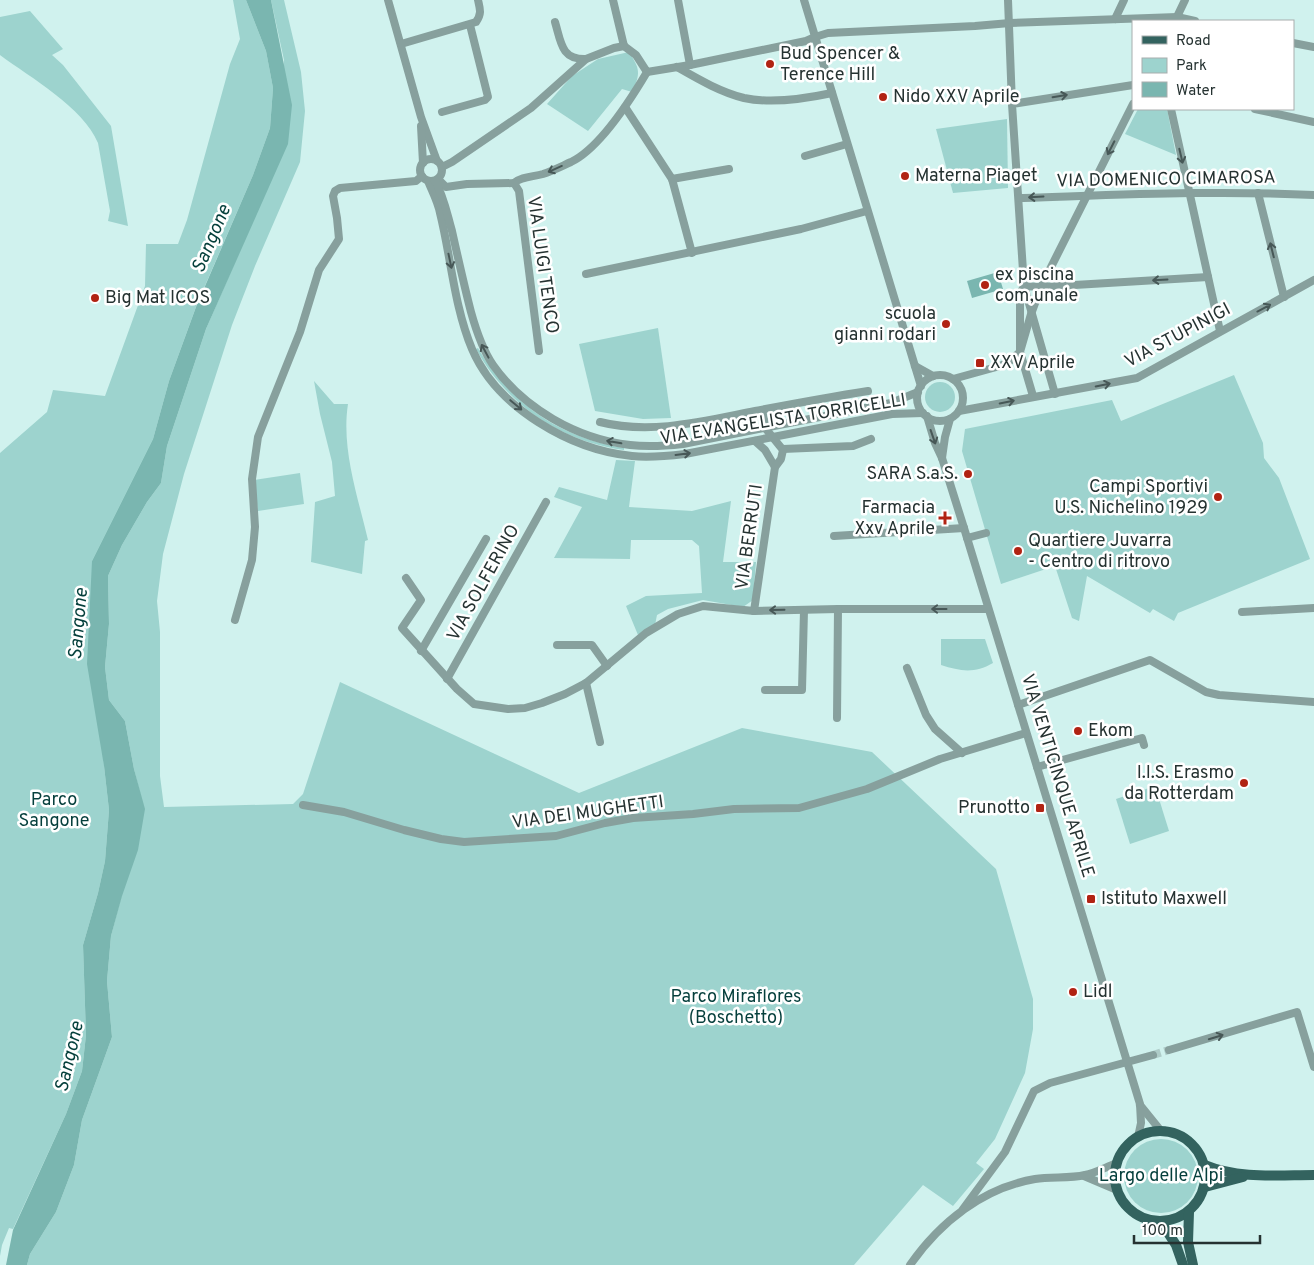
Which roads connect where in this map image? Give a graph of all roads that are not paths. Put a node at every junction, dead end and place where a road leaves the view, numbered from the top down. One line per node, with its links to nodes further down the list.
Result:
1 (388, 0): 16 (street, VIA EVANGELISTA TORRICELLI)
2 (478, 0): 13 (street)
3 (612, 0): 17 (street)
4 (678, 0): 20 (street)
5 (804, 0): 14 (street)
6 (1008, 0): 12 (street)
7 (1124, 0): 9 (street)
8 (1185, 0): 10 (street)
9 (1115, 19): 10 (street); 12 (street)
10 (1176, 19)
11 (555, 22): 19 (street)
12 (1010, 22): 14 (street); 25 (street)
13 (470, 25): 16 (street); 30 (street)
14 (815, 37): 20 (street); 24 (street)
15 (1294, 42): 18 (street)
16 (401, 44): 31 (street, VIA EVANGELISTA TORRICELLI)
17 (624, 46): 19 (street); 22 (street)
18 (1314, 47)
19 (586, 59): 37 (street)
20 (690, 65): 21 (street)
21 (677, 67): 22 (street); 24 (street)
22 (647, 72): 27 (street, VIA LUIGI TENCO)
23 (1132, 85): 25 (street, one-way to 23)
24 (832, 93): 33 (street)
25 (1012, 104): 44 (street)
26 (1132, 106): 42 (street, one-way to 42)
27 (625, 107): 38 (street); 39 (street, VIA LUIGI TENCO, one-way to 39)
28 (1171, 110): 41 (street, one-way to 41)
29 (1260, 110): 32 (street)
30 (442, 112)
31 (420, 117): 35 (street, VIA EVANGELISTA TORRICELLI); 37 (street, VIA EVANGELISTA TORRICELLI)
32 (1314, 122)
33 (847, 144): 34 (street); 45 (street)
34 (806, 156)
35 (423, 163): 37 (street, VIA EVANGELISTA TORRICELLI); 37 (street)
36 (729, 169): 38 (street)
37 (435, 174): 39 (street, VIA LUIGI TENCO); 69 (street, VIA EVANGELISTA TORRICELLI, one-way to 37); 73 (street, VIA EVANGELISTA TORRICELLI, one-way to 73); 91 (street)
38 (672, 179): 46 (street)
39 (514, 184): 55 (street, VIA LUIGI TENCO)
40 (1258, 192): 41 (street, VIA DOMENICO CIMAROSA); 43 (street, VIA DOMENICO CIMAROSA); 52 (street, one-way to 40)
41 (1189, 193): 42 (street, VIA DOMENICO CIMAROSA); 48 (street)
42 (1087, 195): 44 (street, VIA DOMENICO CIMAROSA, one-way to 44); 51 (street)
43 (1314, 195)
44 (1019, 198): 50 (street)
45 (867, 211): 46 (street); 57 (street)
46 (692, 253): 47 (street)
47 (586, 274)
48 (1208, 277): 51 (street, one-way to 51); 54 (street)
49 (1314, 280): 52 (street, VIA STUPINIGI)
50 (1024, 286): 51 (street); 53 (street); 56 (street)
51 (1042, 287): 53 (street)
52 (1284, 297): 54 (street, VIA STUPINIGI, one-way to 52)
53 (1031, 314): 56 (street); 62 (street)
54 (1220, 331): 62 (street, VIA STUPINIGI, one-way to 54)
55 (539, 351)
56 (1020, 352): 59 (street); 63 (street)
57 (915, 366): 58 (street); 60 (street)
58 (933, 376): 59 (street); 60 (street)
59 (953, 379): 65 (street)
60 (920, 389): 66 (street); 69 (street, VIA EVANGELISTA TORRICELLI)
61 (868, 391): 64 (street, VIA EVANGELISTA TORRICELLI)
62 (1055, 394): 63 (street, VIA STUPINIGI)
63 (1033, 396): 65 (street, VIA STUPINIGI, one-way to 63)
64 (762, 410): 68 (street, VIA EVANGELISTA TORRICELLI); 69 (street)
65 (959, 411): 67 (street)
66 (925, 414): 67 (street); 70 (street, VIA EVANGELISTA TORRICELLI); 76 (street, VIA VENTICINQUE APRILE, one-way to 76)
67 (950, 419): 76 (street, VIA VENTICINQUE APRILE)
68 (600, 422)
69 (766, 428): 71 (street)
70 (790, 435): 71 (street, VIA EVANGELISTA TORRICELLI); 75 (street, VIA BERRUTI)
71 (774, 438): 73 (street, VIA EVANGELISTA TORRICELLI); 75 (street)
72 (871, 439): 75 (street)
73 (755, 442): 74 (street, VIA BERRUTI)
74 (765, 450): 75 (street); 77 (street, VIA BERRUTI)
75 (783, 450): 77 (street, VIA BERRUTI)
76 (942, 458): 79 (street, VIA VENTICINQUE APRILE)
77 (775, 467): 89 (street, VIA BERRUTI)
78 (546, 502): 96 (street, VIA SOLFERINO)
79 (964, 528): 81 (street); 82 (street, VIA VENTICINQUE APRILE)
80 (986, 533): 82 (street)
81 (834, 536)
82 (967, 538): 87 (street, VIA VENTICINQUE APRILE)
83 (486, 539): 93 (street)
84 (406, 578): 93 (street)
85 (1314, 608): 90 (street)
86 (838, 609): 87 (street, one-way to 86); 88 (street); 101 (street)
87 (988, 609): 100 (street, VIA VENTICINQUE APRILE)
88 (804, 610): 89 (street, one-way to 89); 98 (street)
89 (754, 611): 94 (street)
90 (1242, 612)
91 (235, 620)
92 (557, 645): 94 (street)
93 (421, 651): 96 (street)
94 (607, 666): 97 (street)
95 (907, 668): 105 (street)
96 (448, 679): 97 (street)
97 (586, 683): 103 (street)
98 (765, 690)
99 (1314, 702): 100 (street)
100 (1018, 705): 102 (street, VIA VENTICINQUE APRILE)
101 (837, 718)
102 (1026, 733): 105 (street, VIA DEI MUGHETTI); 106 (street, VIA VENTICINQUE APRILE)
103 (600, 742)
104 (1144, 745): 106 (street)
105 (962, 753): 107 (street, VIA DEI MUGHETTI)
106 (1037, 767): 110 (street, VIA VENTICINQUE APRILE)
107 (303, 805)
108 (1169, 1050): 111 (street, one-way to 111)
109 (1153, 1055): 110 (street)
110 (1127, 1062): 112 (street, VIA VENTICINQUE APRILE); 122 (street)
111 (1314, 1067)
112 (1140, 1104): 113 (street, VIA VENTICINQUE APRILE); 114 (street, VIA VENTICINQUE APRILE)
113 (1161, 1131): 114 (main road); 116 (main road)
114 (1138, 1137): 115 (main road)
115 (1117, 1163): 119 (street); 121 (main road)
116 (1204, 1166): 117 (main road); 120 (main road)
117 (1248, 1175): 118 (main road); 120 (main road)
118 (1314, 1175)
119 (1084, 1176): 121 (street); 122 (street)
120 (1205, 1187): 123 (main road)
121 (1117, 1190): 124 (main road)
122 (963, 1209): 125 (street)
123 (1189, 1212): 124 (main road); 127 (main road)
124 (1161, 1222): 126 (main road)
125 (910, 1265)
126 (1183, 1265)
127 (1193, 1265)

